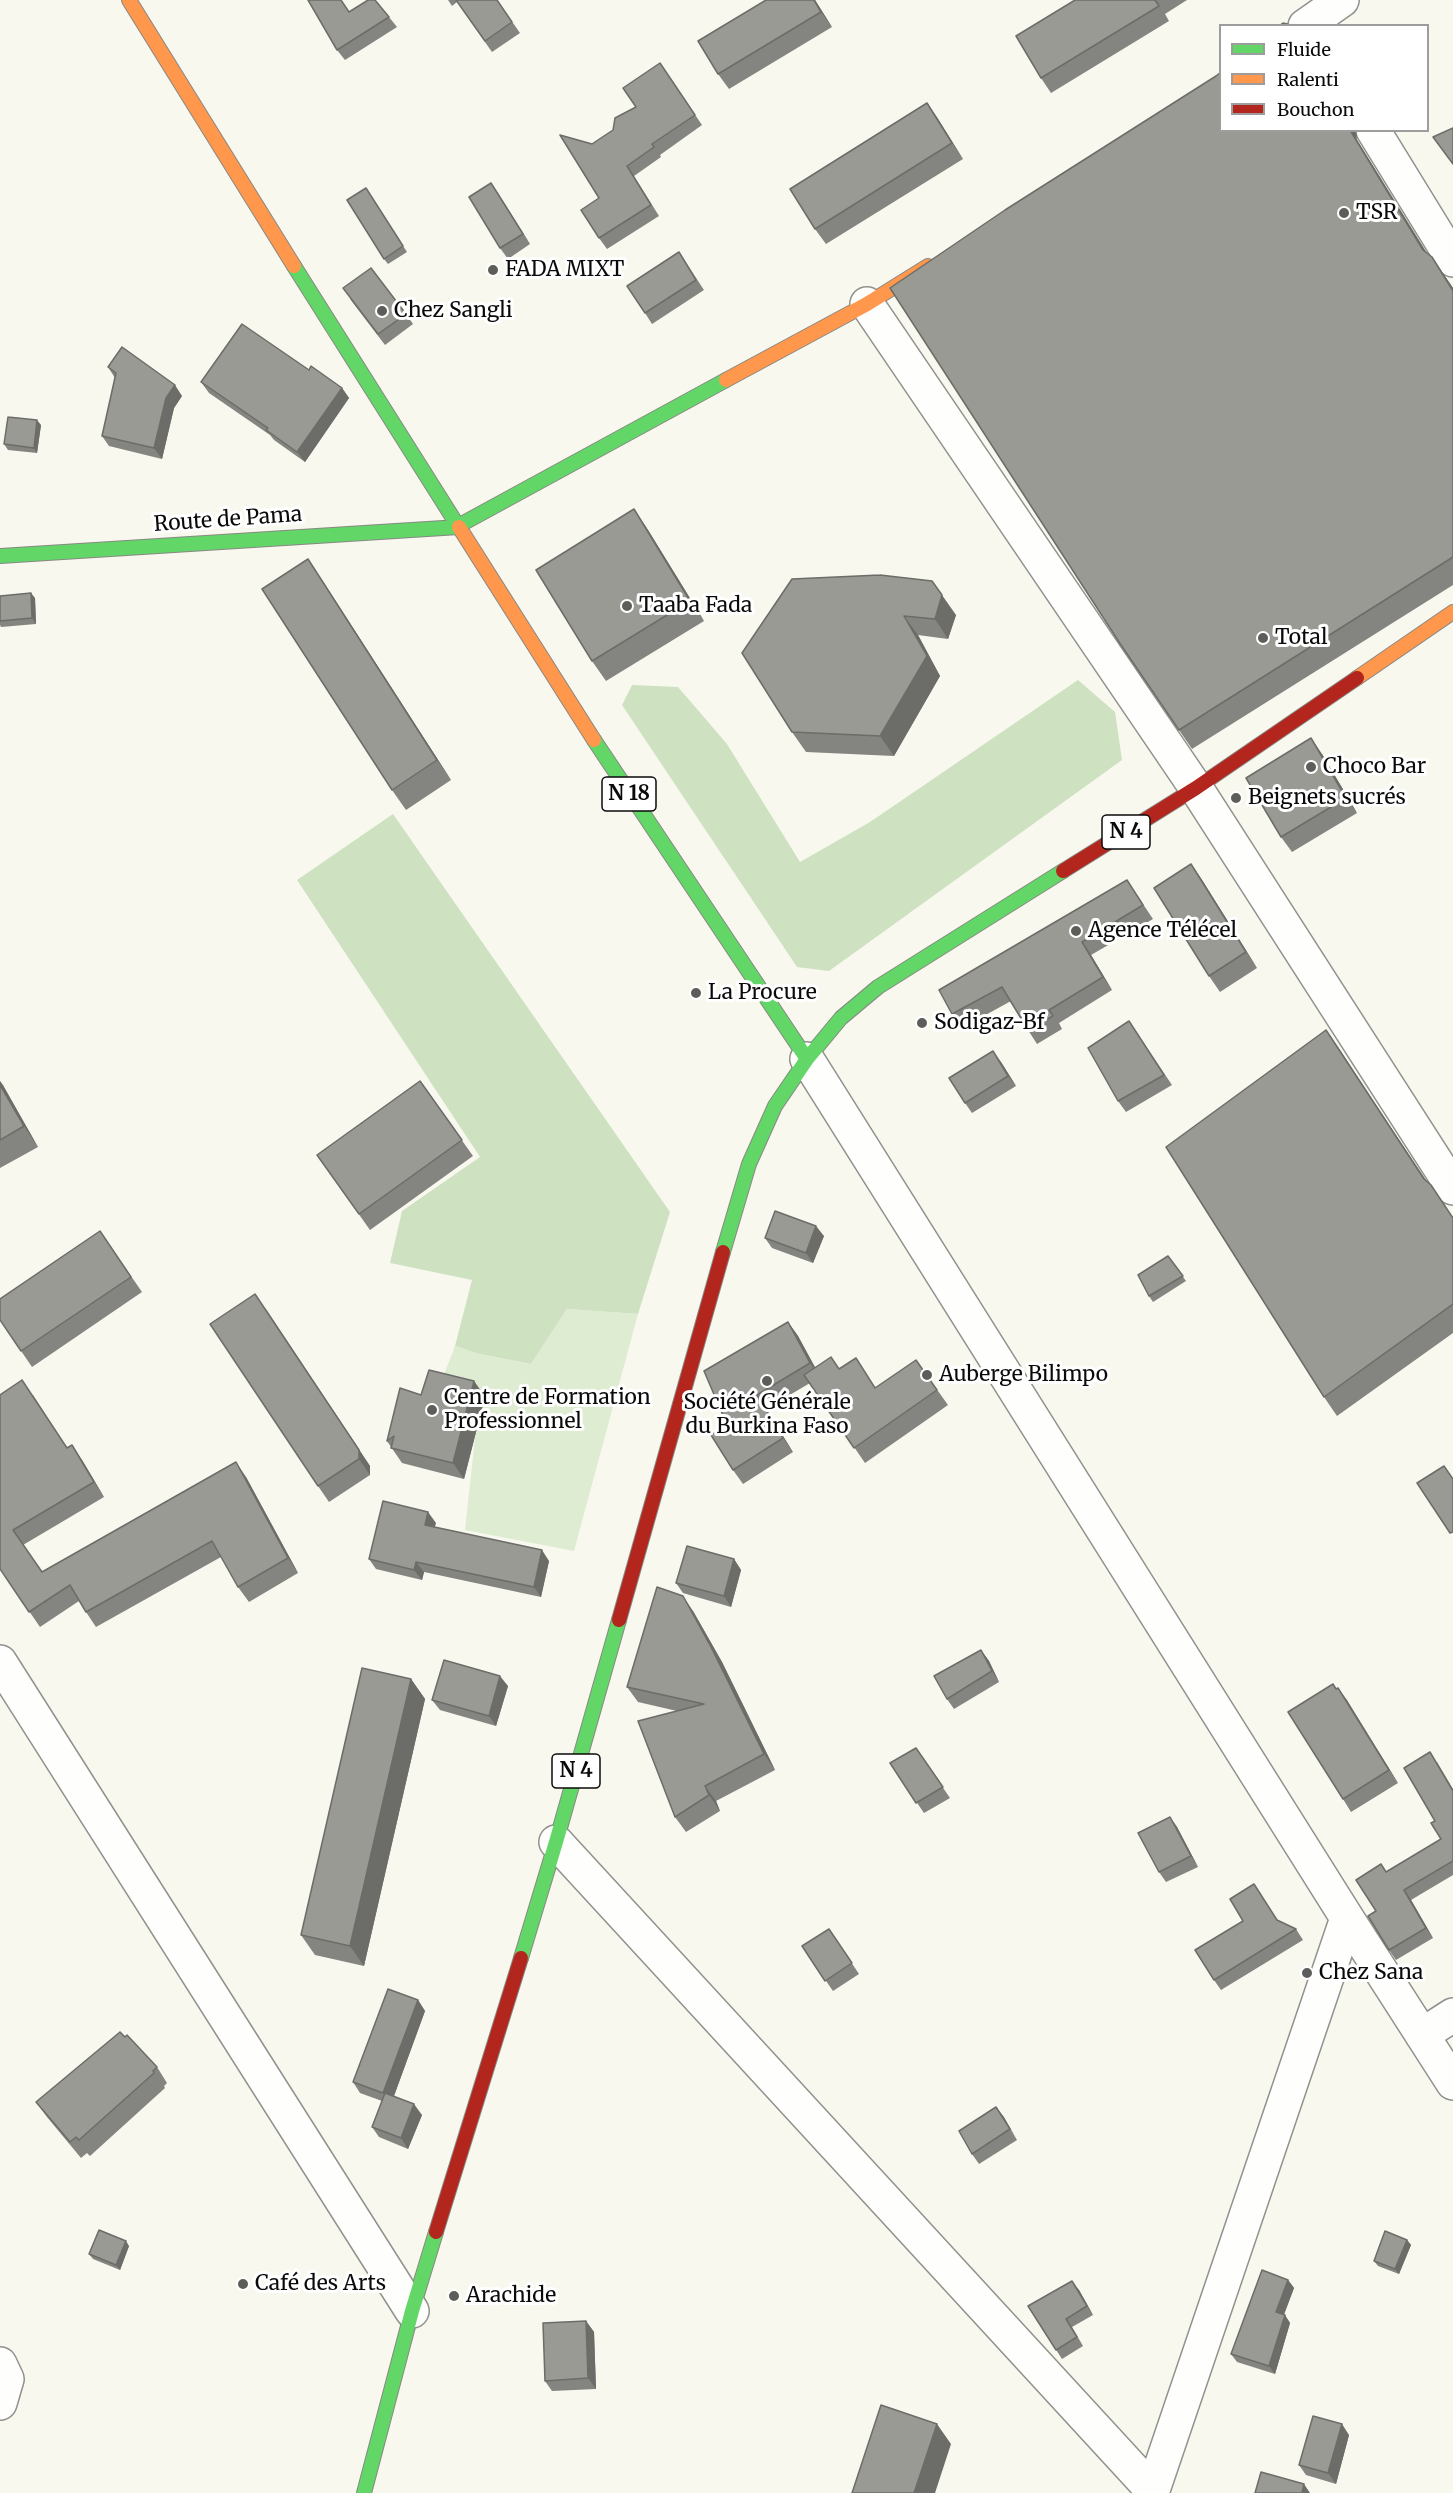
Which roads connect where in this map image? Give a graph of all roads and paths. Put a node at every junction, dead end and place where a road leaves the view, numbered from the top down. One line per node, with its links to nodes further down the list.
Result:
1 (129, 0): 8 (main road)
2 (1342, 0): 3 (street)
3 (1304, 19)
4 (1374, 132): 6 (street)
5 (938, 260): 7 (main road)
6 (1453, 260)
7 (867, 304): 8 (main road); 11 (street)
8 (458, 526): 9 (main road, Route de Pama); 12 (main road, N 18)
9 (0, 556)
10 (1453, 612): 11 (main road, N 4)
11 (1196, 788): 12 (main road, N 4); 13 (street)
12 (807, 1059): 15 (main road, N 4); 16 (street)
13 (1453, 1188)
14 (0, 1662): 20 (street)
15 (556, 1842): 20 (main road, N 4); 23 (street)
16 (1347, 1918): 18 (street); 23 (street)
17 (1453, 2015): 18 (street)
18 (1422, 2035): 19 (street)
19 (1453, 2083)
20 (412, 2311): 24 (main road, N 4)
21 (0, 2364): 22 (street)
22 (0, 2403)
23 (1153, 2492)
24 (364, 2493)

